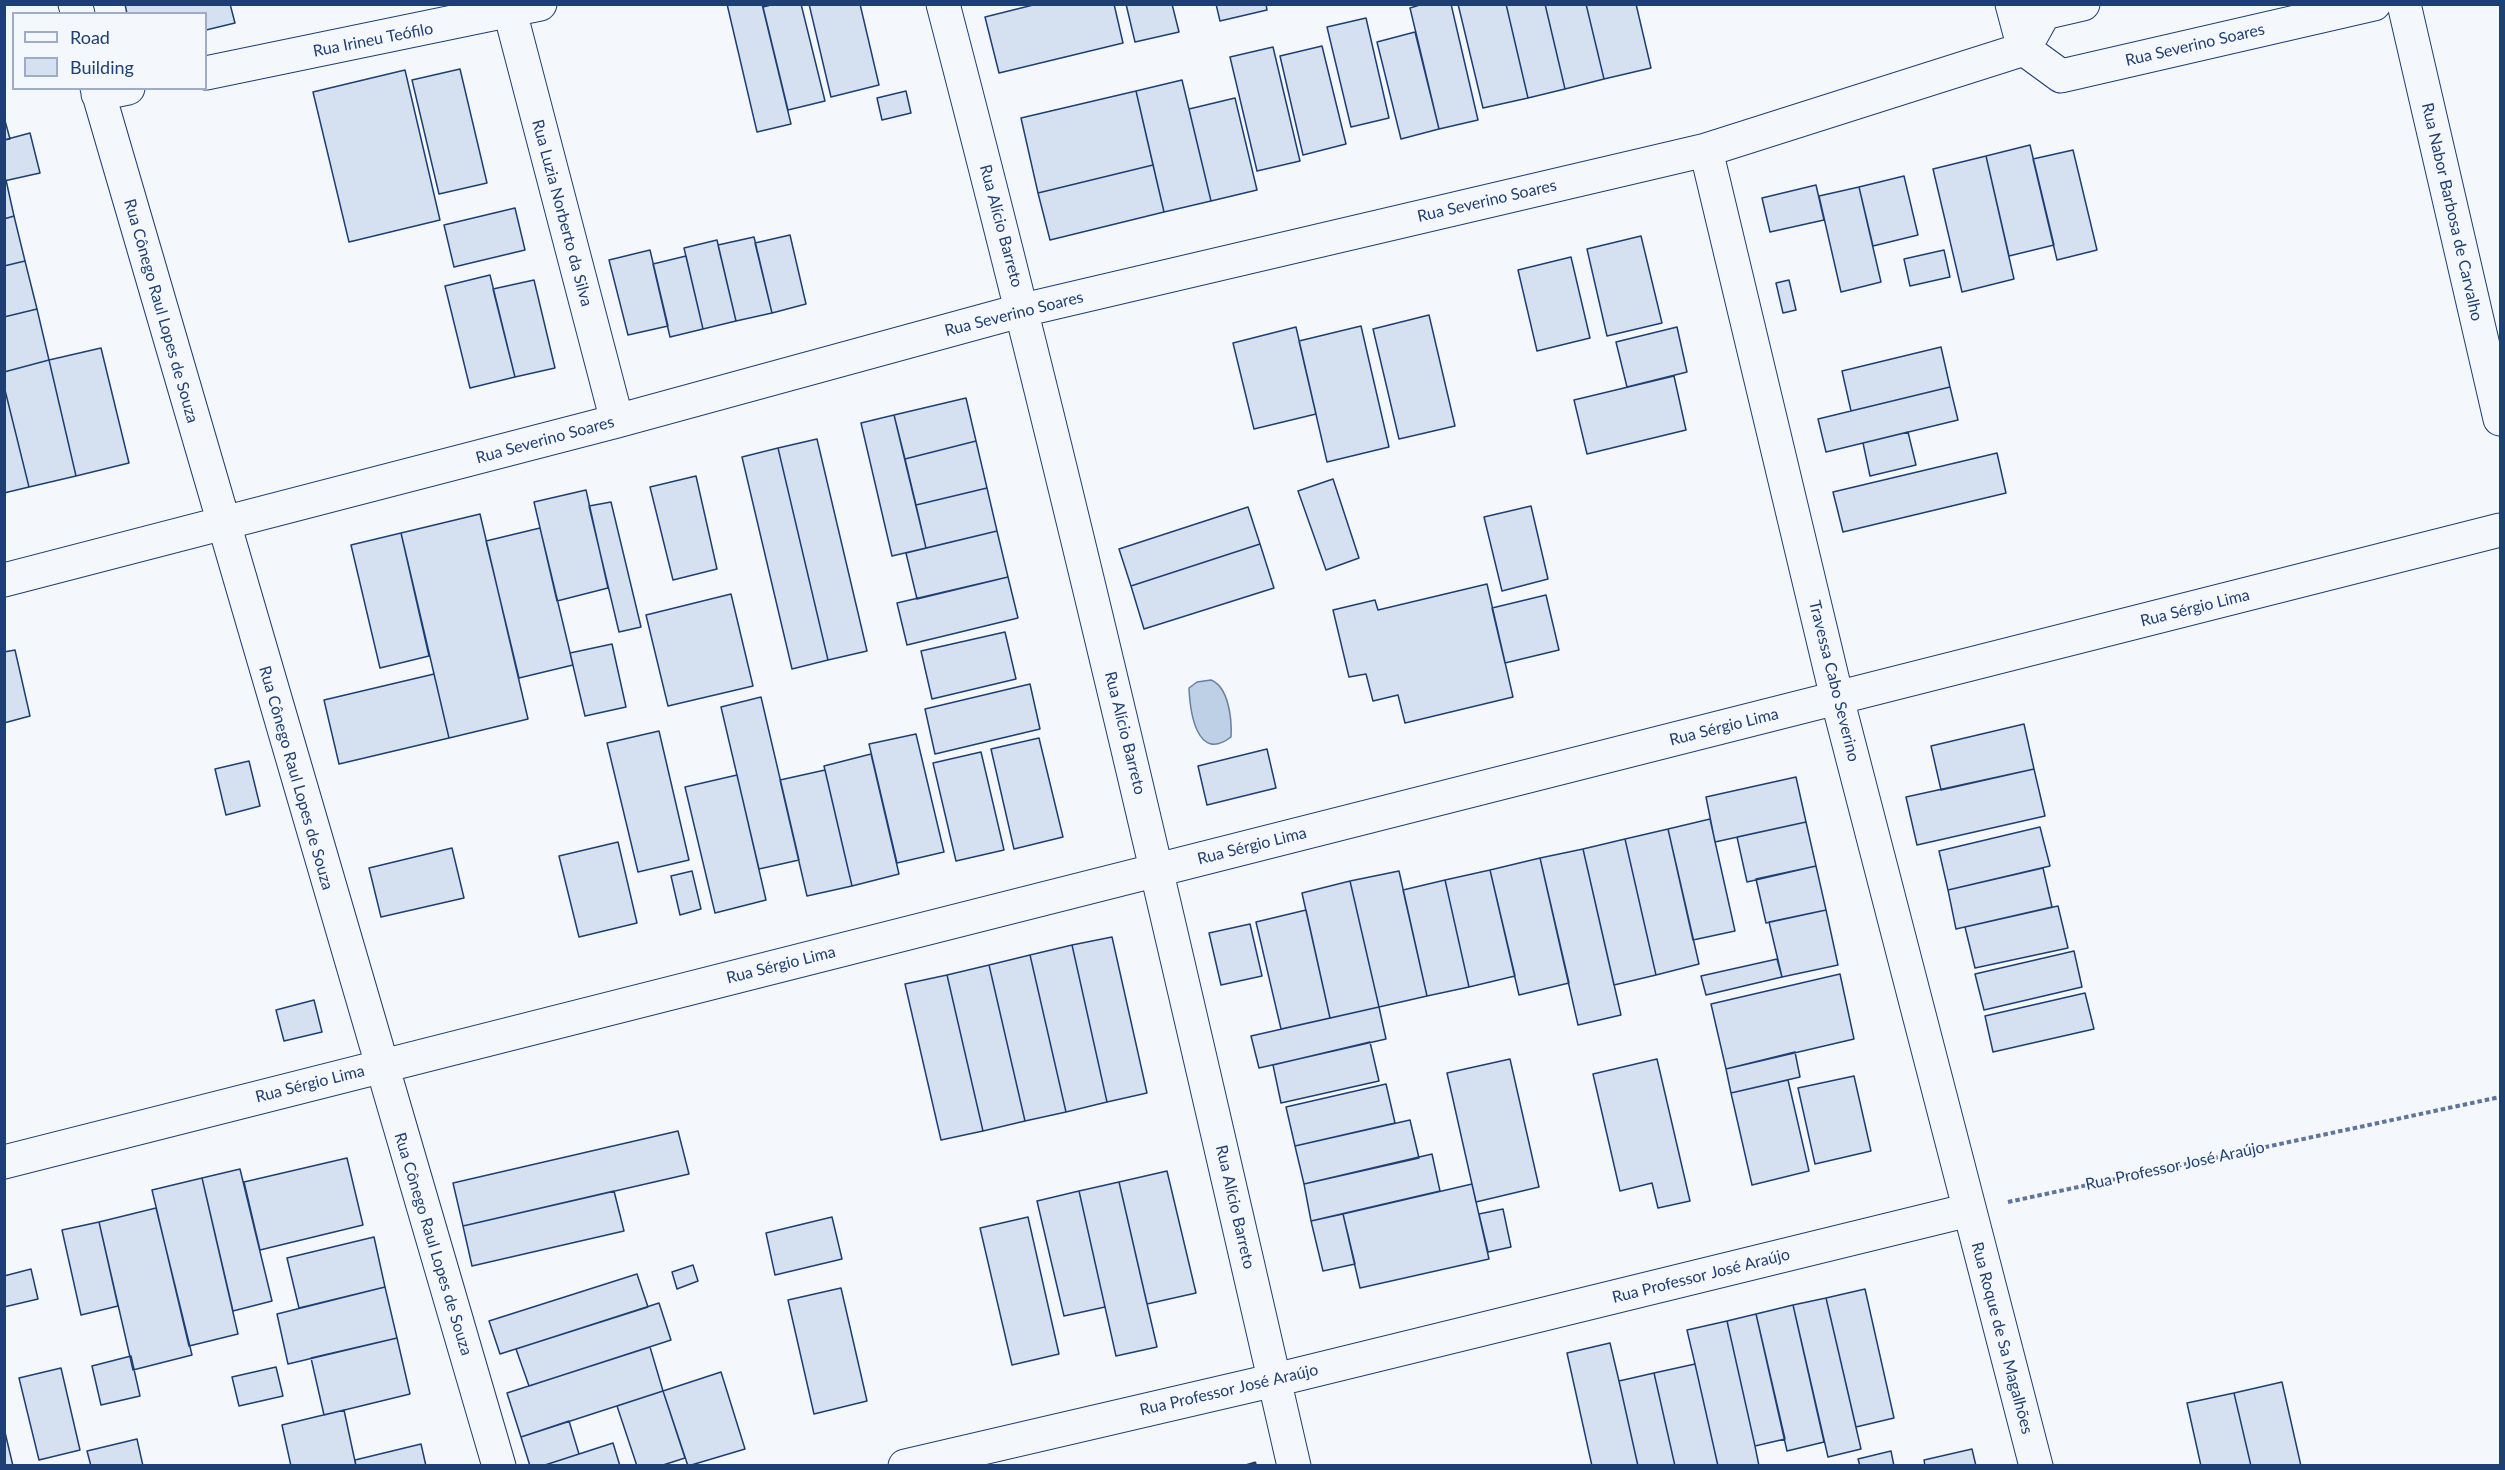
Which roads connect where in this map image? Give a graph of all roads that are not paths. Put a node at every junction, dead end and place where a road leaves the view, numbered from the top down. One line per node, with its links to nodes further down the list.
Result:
1 (943, 4): 11 (street, Rua Alício Barreto)
2 (2012, 4): 7 (street)
3 (2083, 4): 7 (street)
4 (2374, 4): 7 (street, Rua Severino Soares)
5 (2404, 4): 12 (street, Rua Nabor Barbosa de Carvalho)
6 (519, 7): 8 (street, Rua Irineu Teófilo); 13 (street, Rua Luzia Norberto da Silva)
7 (2024, 49): 10 (street, Rua Severino Soares)
8 (207, 73)
9 (108, 90): 14 (street, Rua Cônego Raul Lopes de Souza)
10 (1706, 150): 11 (street, Rua Severino Soares); 17 (street, Travessa Cabo Severino)
11 (1023, 310): 13 (street, Rua Severino Soares); 18 (street, Rua Alício Barreto)
12 (2500, 419)
13 (617, 421): 14 (street, Rua Severino Soares)
14 (222, 525): 16 (street, Rua Severino Soares); 19 (street, Rua Cônego Raul Lopes de Souza)
15 (2500, 531): 17 (street, Rua Sérgio Lima)
16 (4, 580)
17 (1837, 698): 18 (street, Rua Sérgio Lima); 21 (street, Travessa Cabo Severino)
18 (1158, 870): 19 (street, Rua Sérgio Lima); 22 (street, Rua Alício Barreto)
19 (380, 1066): 20 (street, Rua Sérgio Lima); 23 (street, Rua Cônego Raul Lopes de Souza)
20 (4, 1162)
21 (1969, 1210): 22 (street, Rua Professor José Araújo); 26 (street, Rua Roque de Sa Magalhões)
22 (1275, 1380): 24 (street, Rua Professor José Araújo); 25 (street, Rua Alício Barreto)
23 (499, 1466)
24 (905, 1466)
25 (1294, 1466)
26 (2036, 1466)

